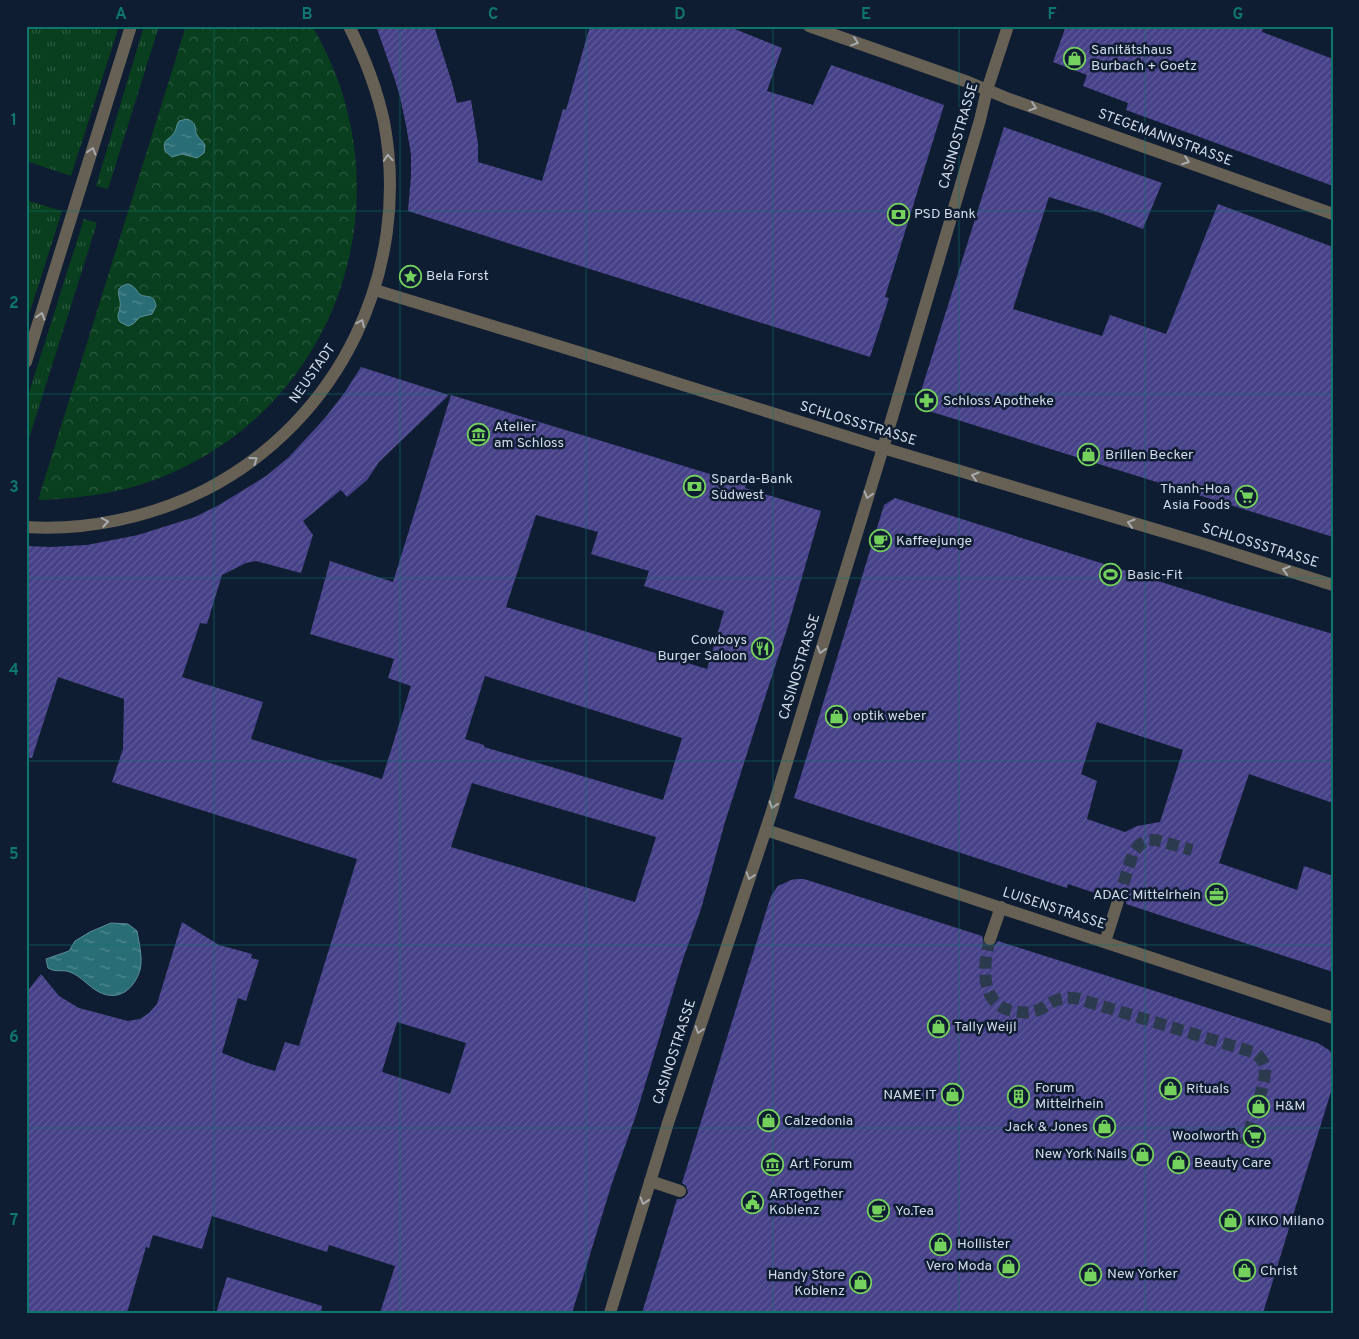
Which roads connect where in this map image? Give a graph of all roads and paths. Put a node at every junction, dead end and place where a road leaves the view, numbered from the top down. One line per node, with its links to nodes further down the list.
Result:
1 (130, 26): 8 (street, one-way to 1)
2 (349, 26): 7 (street, NEUSTADT, one-way to 2)
3 (809, 26): 5 (street, STEGEMANNSTRASSE, one-way to 5)
4 (1008, 26): 5 (street, CASINOSTRASSE)
5 (987, 90): 6 (street, STEGEMANNSTRASSE, one-way to 6); 9 (street, CASINOSTRASSE)
6 (1333, 214)
7 (375, 290): 9 (street, SCHLOSSSTRASSE); 10 (street, NEUSTADT, one-way to 7)
8 (26, 362)
9 (883, 448): 11 (street, SCHLOSSSTRASSE, one-way to 9); 12 (street, CASINOSTRASSE, one-way to 12)
10 (26, 527)
11 (1333, 585)
12 (766, 830): 14 (street, LUISENSTRASSE); 18 (street, CASINOSTRASSE, one-way to 18)
13 (1118, 901): 16 (street)
14 (1000, 907): 15 (street); 16 (street, LUISENSTRASSE)
15 (990, 939)
16 (1105, 942): 17 (street, LUISENSTRASSE)
17 (1333, 1018)
18 (650, 1181): 19 (street); 20 (street, CASINOSTRASSE, one-way to 20)
19 (680, 1191)
20 (610, 1313)

